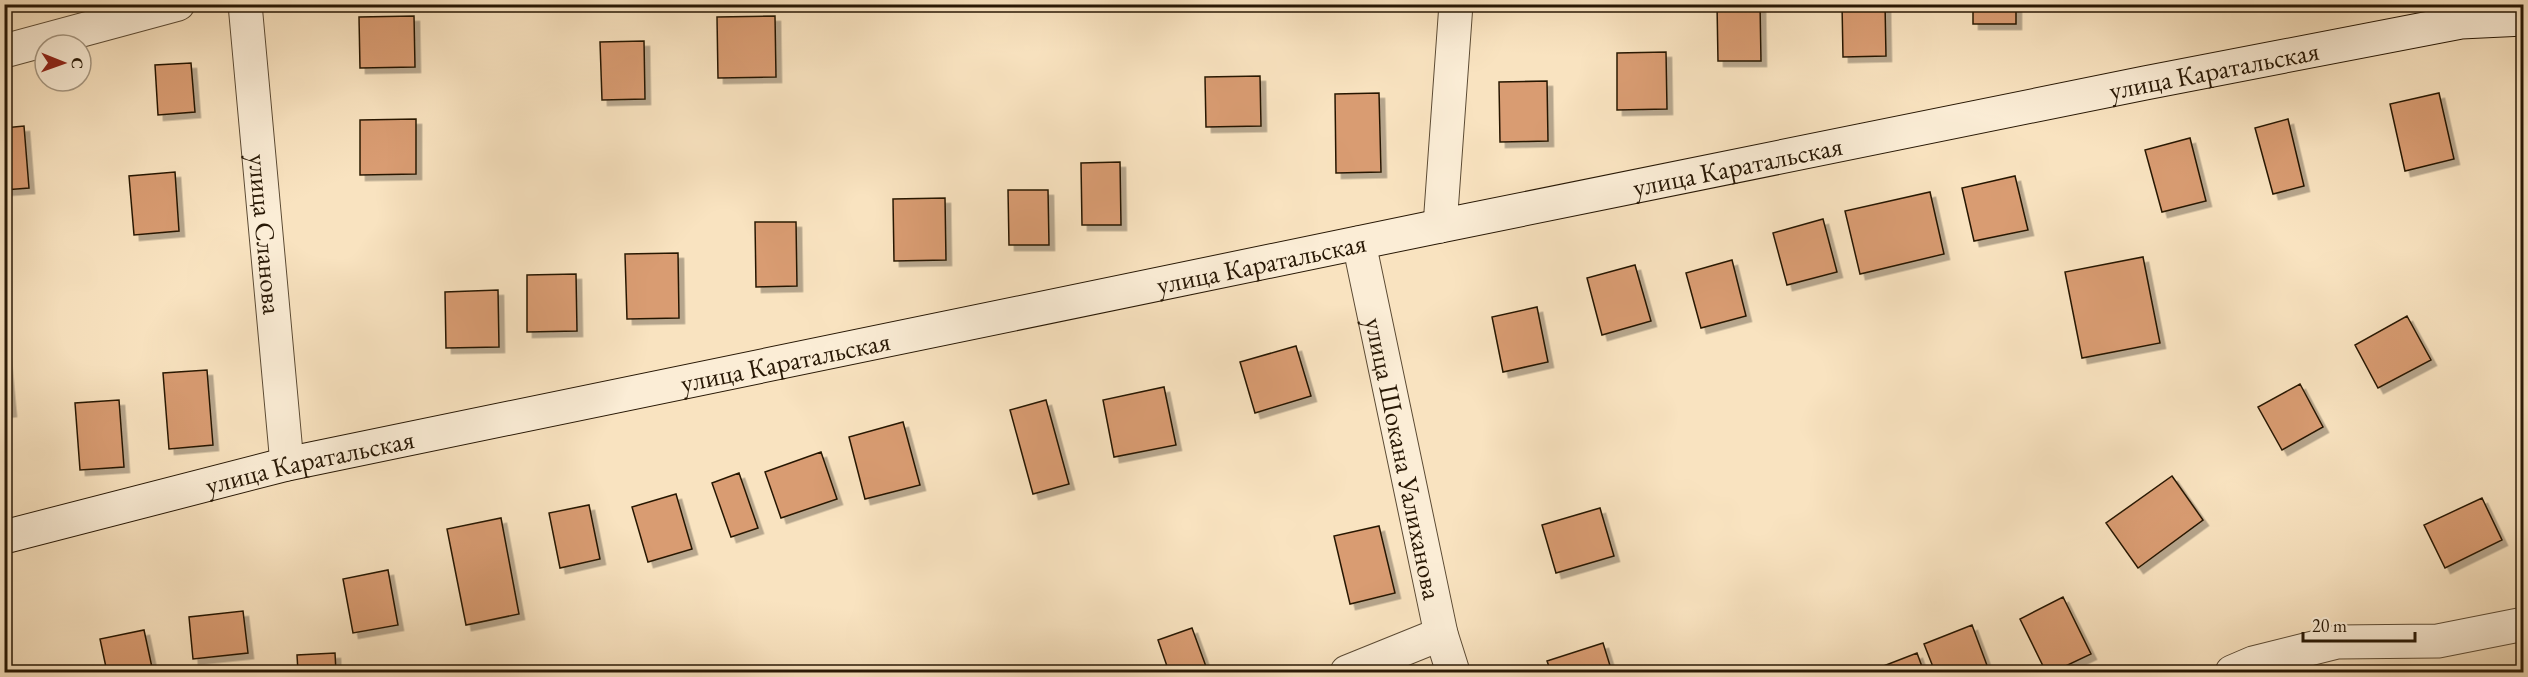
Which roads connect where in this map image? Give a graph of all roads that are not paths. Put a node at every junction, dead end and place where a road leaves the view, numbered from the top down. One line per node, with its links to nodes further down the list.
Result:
1 (178, 4): 5 (street)
2 (245, 4): 8 (street, улица Сланова)
3 (1456, 4): 6 (street)
4 (2523, 19): 6 (street, улица Каратальская)
5 (4, 51)
6 (1440, 226): 7 (street, улица Каратальская)
7 (1359, 243): 8 (street, улица Каратальская); 11 (street, улица Шокана Уалиханова)
8 (287, 464): 9 (street, улица Каратальская)
9 (4, 537)
10 (2523, 624): 14 (street)
11 (1441, 634): 12 (street); 13 (street, улица Шокана Уалиханова)
12 (1347, 672)
13 (1453, 672)
14 (2232, 672)

